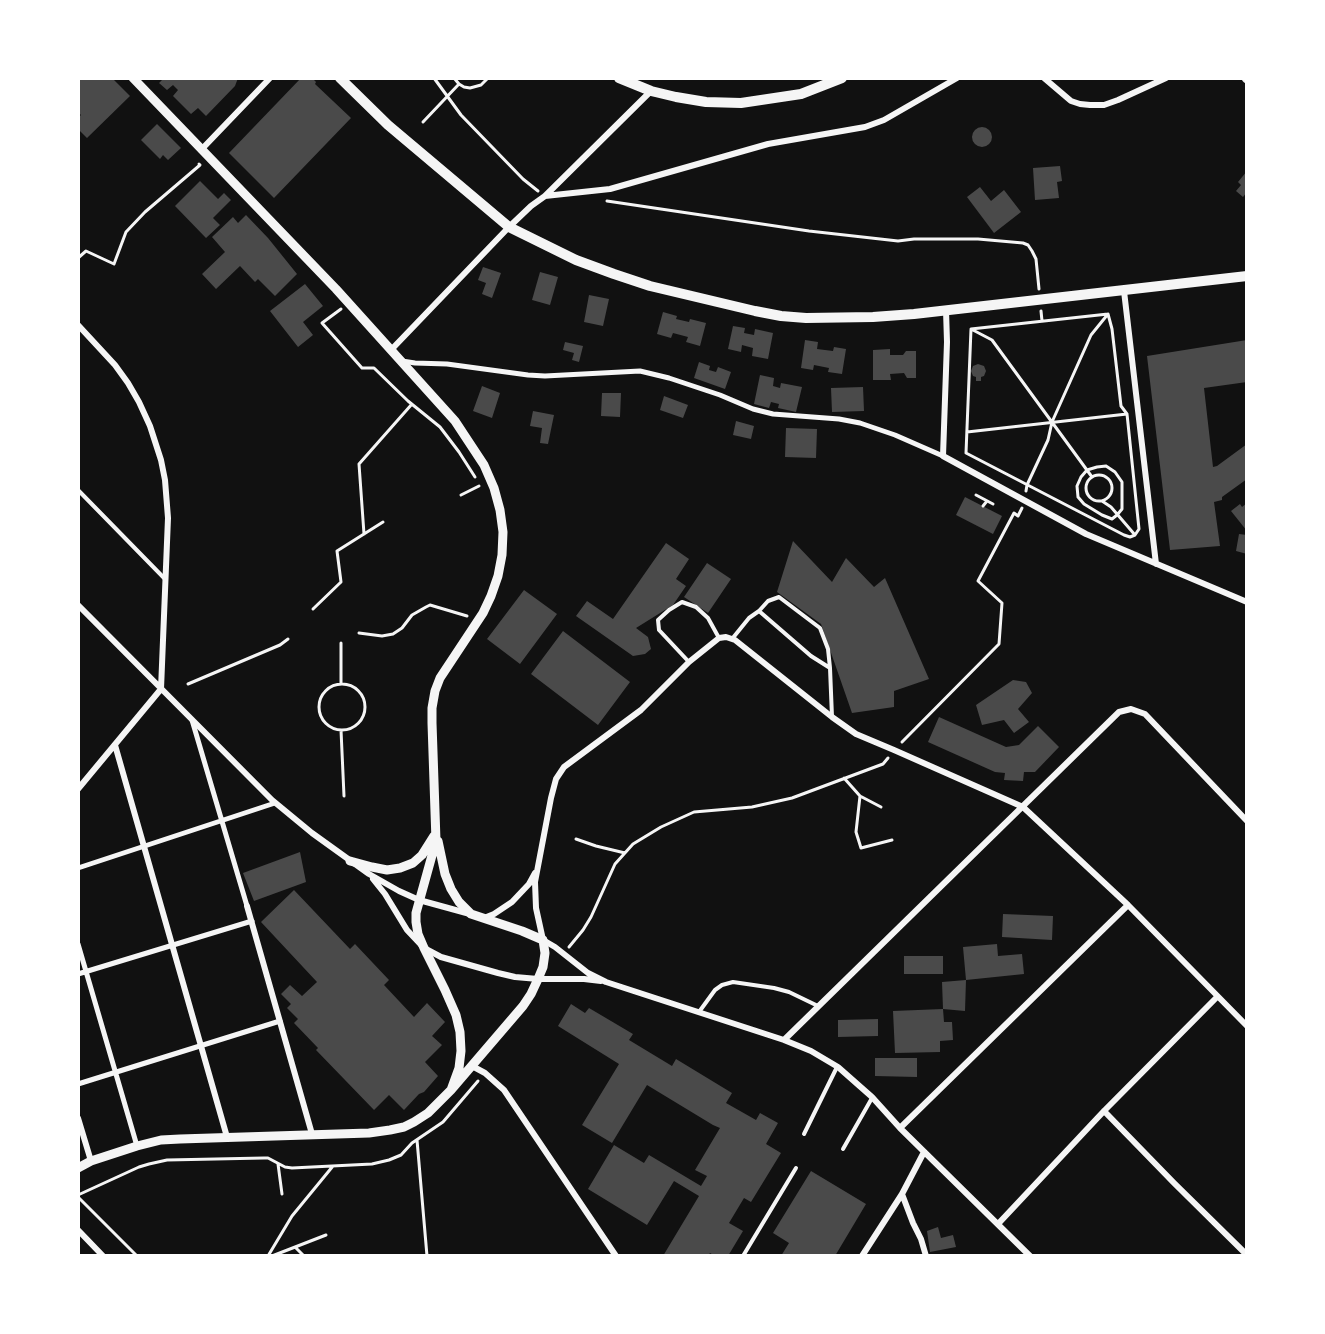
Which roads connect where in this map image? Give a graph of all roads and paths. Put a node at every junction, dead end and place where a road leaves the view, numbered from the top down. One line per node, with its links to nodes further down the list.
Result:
1 (133, 78): 16 (main road)
2 (270, 78): 16 (street)
3 (340, 78): 20 (main road)
4 (434, 78): 14 (path)
5 (454, 78): 12 (path)
6 (488, 78): 12 (path)
7 (619, 78): 13 (main road)
8 (842, 78): 13 (main road)
9 (957, 78): 18 (street)
10 (1044, 78): 11 (street)
11 (1166, 78)
12 (459, 84): 14 (path)
13 (651, 91): 18 (street)
14 (447, 96): 15 (path); 18 (path)
15 (423, 122)
16 (201, 150): 25 (main road)
17 (200, 165): 21 (path)
18 (545, 196): 20 (street)
19 (606, 200): 24 (path)
20 (509, 227): 26 (main road); 31 (street)
21 (78, 258)
22 (1247, 276): 23 (main road)
23 (1124, 291): 24 (main road); 55 (street)
24 (1040, 299): 26 (main road); 28 (path)
25 (348, 303): 31 (main road); 33 (path)
26 (946, 310): 37 (street)
27 (1108, 314): 28 (path); 34 (path); 35 (path)
28 (1042, 321): 30 (path)
29 (78, 325): 56 (street)
30 (971, 329): 35 (path); 36 (path)
31 (391, 350): 32 (main road)
32 (401, 361): 37 (street); 86 (main road)
33 (412, 404): 42 (path); 53 (path)
34 (1126, 414): 35 (path); 54 (path)
35 (1052, 422): 36 (path); 38 (path); 40 (path)
36 (967, 432): 40 (path)
37 (943, 456): 45 (street)
38 (1087, 470): 39 (path); 49 (path); 50 (path)
39 (1092, 477): 46 (path); 46 (path)
40 (1027, 484): 45 (path); 52 (path)
41 (78, 490): 56 (lane)
42 (461, 495)
43 (976, 495): 44 (path)
44 (987, 501): 47 (path); 48 (path)
45 (1026, 501): 55 (street); 76 (path)
46 (1102, 501): 50 (path)
47 (993, 504)
48 (983, 506)
49 (1102, 515): 50 (path); 52 (path)
50 (1117, 515): 54 (path)
51 (383, 522): 53 (path)
52 (1098, 522): 54 (path)
53 (364, 534): 59 (path)
54 (1135, 535)
55 (1156, 564): 57 (street)
56 (166, 579): 71 (street)
57 (1247, 602)
58 (78, 605): 71 (street)
59 (313, 609)
60 (759, 611): 65 (lane); 68 (lane); 68 (lane)
61 (467, 616): 62 (path)
62 (360, 633)
63 (719, 638): 65 (street); 67 (street); 67 (lane)
64 (288, 639): 69 (path)
65 (732, 639): 72 (street)
66 (341, 643): 70 (path)
67 (689, 662): 93 (street)
68 (830, 668): 72 (lane)
69 (188, 684)
70 (341, 684): 74 (path); 74 (path)
71 (161, 689): 73 (street); 75 (street)
72 (832, 717): 76 (street)
73 (192, 720): 81 (street); 84 (street)
74 (341, 730): 79 (path)
75 (115, 746): 78 (street); 89 (street)
76 (894, 750): 77 (path); 83 (street)
77 (844, 778): 80 (path); 90 (path)
78 (78, 789)
79 (344, 796)
80 (860, 796): 82 (path); 88 (path)
81 (275, 803): 84 (street); 91 (street)
82 (881, 807)
83 (1023, 807): 85 (street); 96 (street); 111 (street)
84 (222, 820): 89 (street); 97 (street)
85 (1247, 821)
86 (436, 831): 91 (main road); 95 (main road); 98 (main road)
87 (576, 839): 90 (path)
88 (892, 840)
89 (143, 846): 92 (street); 103 (street)
90 (625, 853): 105 (path)
91 (350, 861): 94 (street)
92 (78, 868)
93 (537, 870): 99 (street); 101 (street)
94 (369, 874): 95 (street); 104 (street)
95 (419, 900): 98 (street); 104 (main road)
96 (1128, 905): 110 (street); 126 (street)
97 (247, 906): 100 (street)
98 (471, 914): 99 (main road)
99 (484, 918): 101 (main road)
100 (252, 921): 103 (street); 113 (street)
101 (543, 940): 105 (street); 108 (main road)
102 (78, 944): 106 (street)
103 (172, 945): 106 (street); 116 (street)
104 (424, 948): 108 (street); 122 (main road)
105 (563, 954): 109 (street)
106 (86, 971): 107 (street); 119 (street)
107 (78, 974)
108 (538, 979): 109 (street); 117 (main road)
109 (606, 982): 112 (street)
110 (1217, 997): 114 (street); 124 (street)
111 (818, 1007): 112 (lane); 115 (street)
112 (699, 1012): 115 (street)
113 (280, 1021): 116 (street); 127 (street)
114 (1247, 1026)
115 (784, 1040): 118 (street)
116 (201, 1046): 119 (street); 129 (street)
117 (472, 1066): 120 (street); 122 (main road)
118 (838, 1066): 123 (street); 128 (lane)
119 (116, 1072): 121 (street); 131 (street)
120 (485, 1073): 130 (path); 152 (street)
121 (78, 1084)
122 (451, 1090): 127 (main road)
123 (872, 1097): 126 (street); 132 (lane)
124 (1104, 1111): 142 (street); 146 (street)
125 (78, 1118): 134 (street)
126 (900, 1128): 133 (street)
127 (312, 1134): 129 (main road)
128 (804, 1134)
129 (227, 1137): 131 (main road)
130 (417, 1140): 136 (path); 151 (path)
131 (137, 1146): 134 (main road)
132 (843, 1149)
133 (924, 1152): 140 (street); 142 (street)
134 (91, 1161): 137 (main road)
135 (278, 1164): 136 (path); 139 (path); 141 (path)
136 (333, 1166): 149 (path)
137 (78, 1168)
138 (796, 1168): 153 (lane)
139 (282, 1194)
140 (902, 1194): 154 (street); 155 (street)
141 (78, 1196): 148 (path)
142 (998, 1224): 156 (street)
143 (78, 1230): 147 (street)
144 (326, 1235): 145 (path)
145 (295, 1247): 149 (path); 150 (path)
146 (1247, 1254)
147 (103, 1256)
148 (137, 1256)
149 (270, 1256)
150 (304, 1256)
151 (427, 1256)
152 (616, 1256)
153 (743, 1256)
154 (862, 1256)
155 (926, 1256)
156 (1030, 1256)

